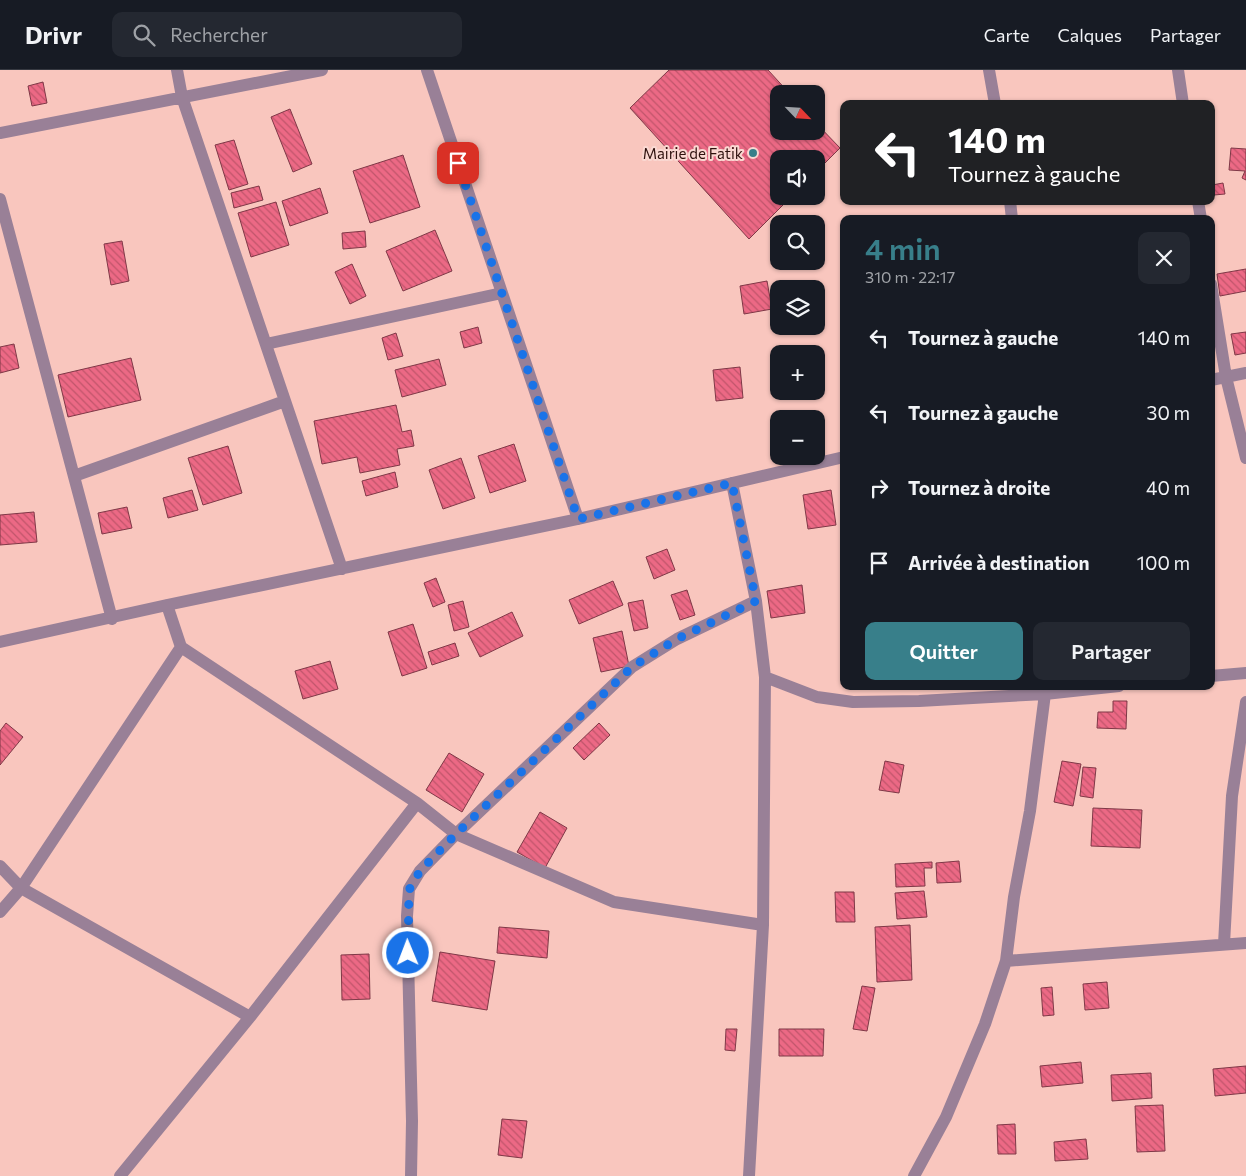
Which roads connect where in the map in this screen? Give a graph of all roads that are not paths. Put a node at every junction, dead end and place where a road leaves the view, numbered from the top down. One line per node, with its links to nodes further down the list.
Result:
1 (177, 70): 6 (street)
2 (322, 70): 6 (street)
3 (427, 70): 11 (street)
4 (990, 70): 7 (street)
5 (1178, 70): 8 (street)
6 (182, 98): 9 (street); 13 (street)
7 (994, 100)
8 (1182, 100)
9 (0, 134)
10 (0, 199): 20 (street)
11 (502, 293): 13 (street); 22 (street)
12 (1215, 309): 15 (street)
13 (266, 344): 17 (street)
14 (1246, 373): 15 (street)
15 (1226, 377): 16 (street); 19 (street)
16 (1215, 379)
17 (285, 401): 20 (street); 23 (street)
18 (840, 457): 21 (street)
19 (1246, 458)
20 (74, 476): 26 (street)
21 (732, 483): 22 (street); 24 (street)
22 (578, 519): 23 (street)
23 (342, 569): 25 (street)
24 (756, 601): 31 (street); 35 (street)
25 (167, 605): 26 (street); 28 (street)
26 (112, 619): 27 (street)
27 (0, 642)
28 (181, 647): 34 (street); 37 (street)
29 (1246, 673): 30 (street)
30 (1215, 676)
31 (765, 677): 32 (street); 39 (street)
32 (1046, 690): 42 (street)
33 (1246, 702): 41 (street)
34 (417, 803): 35 (street); 43 (street)
35 (456, 834): 39 (street); 45 (street)
36 (0, 866): 37 (street)
37 (20, 888): 38 (street); 43 (street)
38 (0, 912)
39 (763, 925): 46 (street)
40 (1246, 942): 41 (street)
41 (1224, 944): 42 (street)
42 (1006, 961): 47 (street)
43 (250, 1017): 44 (street)
44 (120, 1176)
45 (411, 1176)
46 (749, 1176)
47 (914, 1176)

